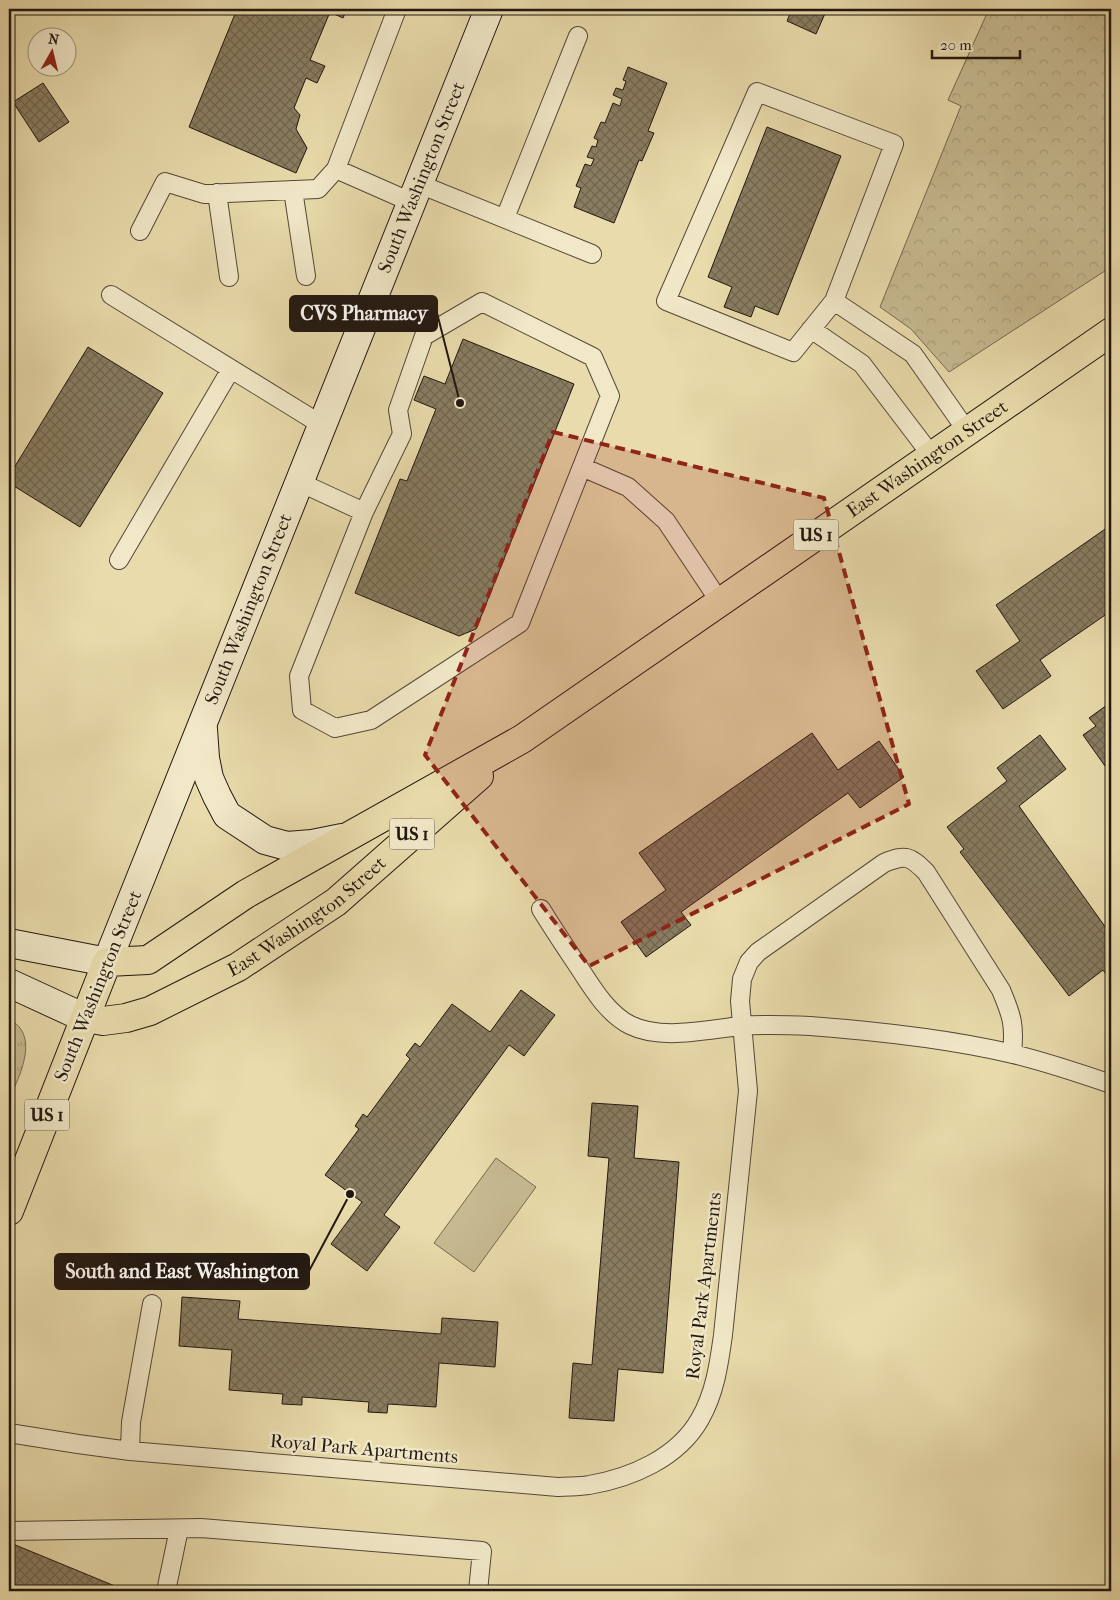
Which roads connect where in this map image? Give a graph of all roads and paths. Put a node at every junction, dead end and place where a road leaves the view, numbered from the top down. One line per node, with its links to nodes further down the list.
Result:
1 (396, 9): 4 (lane)
2 (488, 9): 7 (main road, South Washington Street)
3 (578, 36): 8 (lane)
4 (336, 169): 5 (lane); 7 (lane)
5 (293, 190): 6 (lane); 11 (lane)
6 (217, 193): 9 (lane); 12 (lane)
7 (415, 193): 8 (lane); 18 (main road, South Washington Street)
8 (505, 218): 10 (lane)
9 (140, 231)
10 (592, 254)
11 (306, 276)
12 (229, 277)
13 (111, 295): 17 (lane)
14 (834, 301): 15 (lane); 15 (lane); 19 (lane)
15 (812, 329): 20 (lane)
16 (1111, 332): 19 (main road, East Washington Street / US 1)
17 (231, 369): 18 (lane); 24 (lane)
18 (322, 425): 22 (main road, South Washington Street)
19 (967, 431): 20 (main road, East Washington Street / US 1)
20 (932, 456): 25 (main road, East Washington Street / US 1)
21 (582, 467): 23 (lane); 23 (lane); 25 (lane)
22 (299, 482): 23 (lane); 26 (main road, South Washington Street)
23 (364, 512)
24 (119, 560)
25 (720, 602): 27 (main road, East Washington Street / US 1)
26 (202, 724): 28 (main road); 31 (main road, South Washington Street)
27 (522, 739): 28 (main road, East Washington Street / US 1); 33 (main road, East Washington Street / US 1)
28 (346, 837): 31 (main road, East Washington Street / US 1)
29 (541, 909): 34 (lane)
30 (9, 943): 31 (main road)
31 (107, 962): 33 (main road, South Washington Street / US 1)
32 (9, 983): 33 (main road)
33 (85, 1018): 37 (main road, South Washington Street / US 1)
34 (742, 1026): 35 (lane); 35 (lane, Royal Park Apartments); 40 (lane, Royal Park Apartments)
35 (1012, 1054): 36 (lane)
36 (1111, 1084)
37 (9, 1211)
38 (152, 1304): 40 (lane)
39 (9, 1433): 40 (lane, Royal Park Apartments)
40 (130, 1450)
41 (179, 1529): 42 (lane); 43 (lane); 44 (lane)
42 (9, 1530)
43 (166, 1591)
44 (478, 1591)

